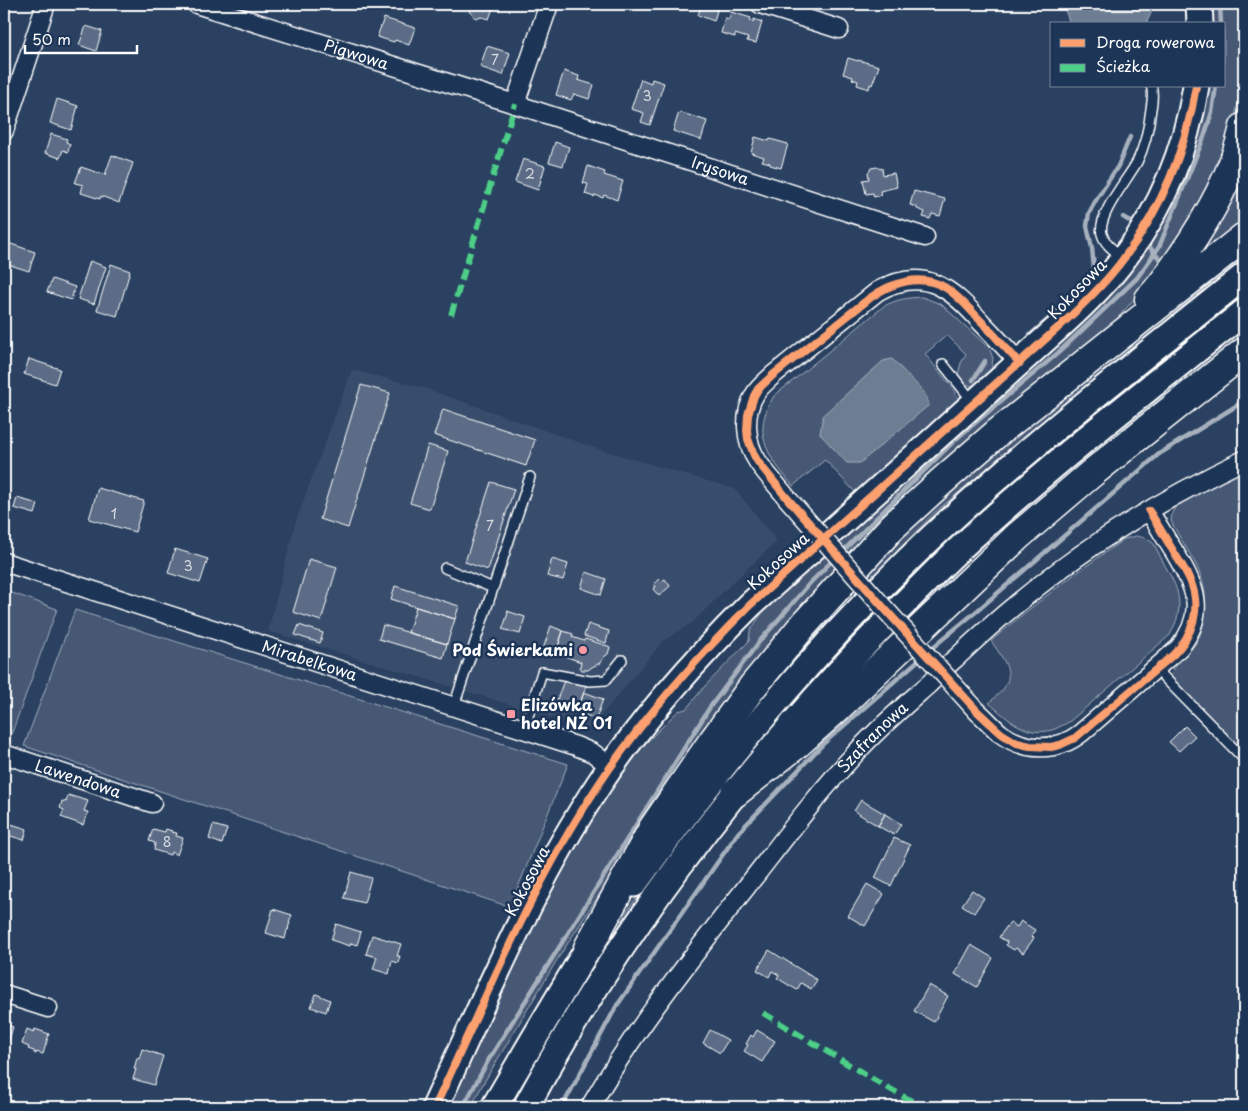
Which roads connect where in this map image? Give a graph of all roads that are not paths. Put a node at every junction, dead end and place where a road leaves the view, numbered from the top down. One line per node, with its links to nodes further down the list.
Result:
1 (46, 4): 12 (street)
2 (196, 4): 10 (street, Pigwowa)
3 (549, 4): 10 (street)
4 (760, 4): 7 (street)
5 (1199, 4): 6 (main road)
6 (1200, 22)
7 (839, 29)
8 (1152, 88): 15 (lane)
9 (1196, 88): 15 (main road, Kokosowa)
10 (515, 104): 13 (street, Irysowa)
11 (1244, 126): 18 (highway)
12 (4, 132)
13 (925, 237)
14 (1244, 237): 18 (highway)
15 (1124, 259): 20 (main road, Kokosowa)
16 (1244, 276): 40 (main road)
17 (1244, 312): 38 (main road)
18 (1108, 346): 40 (highway)
19 (1244, 352): 24 (highway)
20 (1020, 363): 23 (main road, Kokosowa); 32 (street, bridge)
21 (943, 364): 23 (lane)
22 (1244, 368): 24 (highway)
23 (974, 404): 37 (main road, Kokosowa)
24 (1173, 408): 38 (highway)
25 (1244, 460): 27 (street, Szafranowa)
26 (530, 477): 30 (lane)
27 (1149, 510): 32 (street); 46 (street, Szafranowa)
28 (4, 562): 33 (street, Mirabelkowa)
29 (445, 568): 30 (lane)
30 (493, 588): 33 (lane)
31 (622, 660): 34 (lane)
32 (1156, 670): 36 (lane)
33 (454, 706): 34 (street, Mirabelkowa)
34 (524, 729): 37 (street, Mirabelkowa)
35 (4, 754): 39 (street, Lawendowa)
36 (1244, 759)
37 (611, 767): 43 (main road, Kokosowa)
38 (735, 793): 45 (main road)
39 (152, 803)
40 (588, 948): 44 (main road)
41 (4, 994): 42 (street)
42 (48, 1008)
43 (436, 1107)
44 (494, 1107)
45 (526, 1107)
46 (590, 1107)

